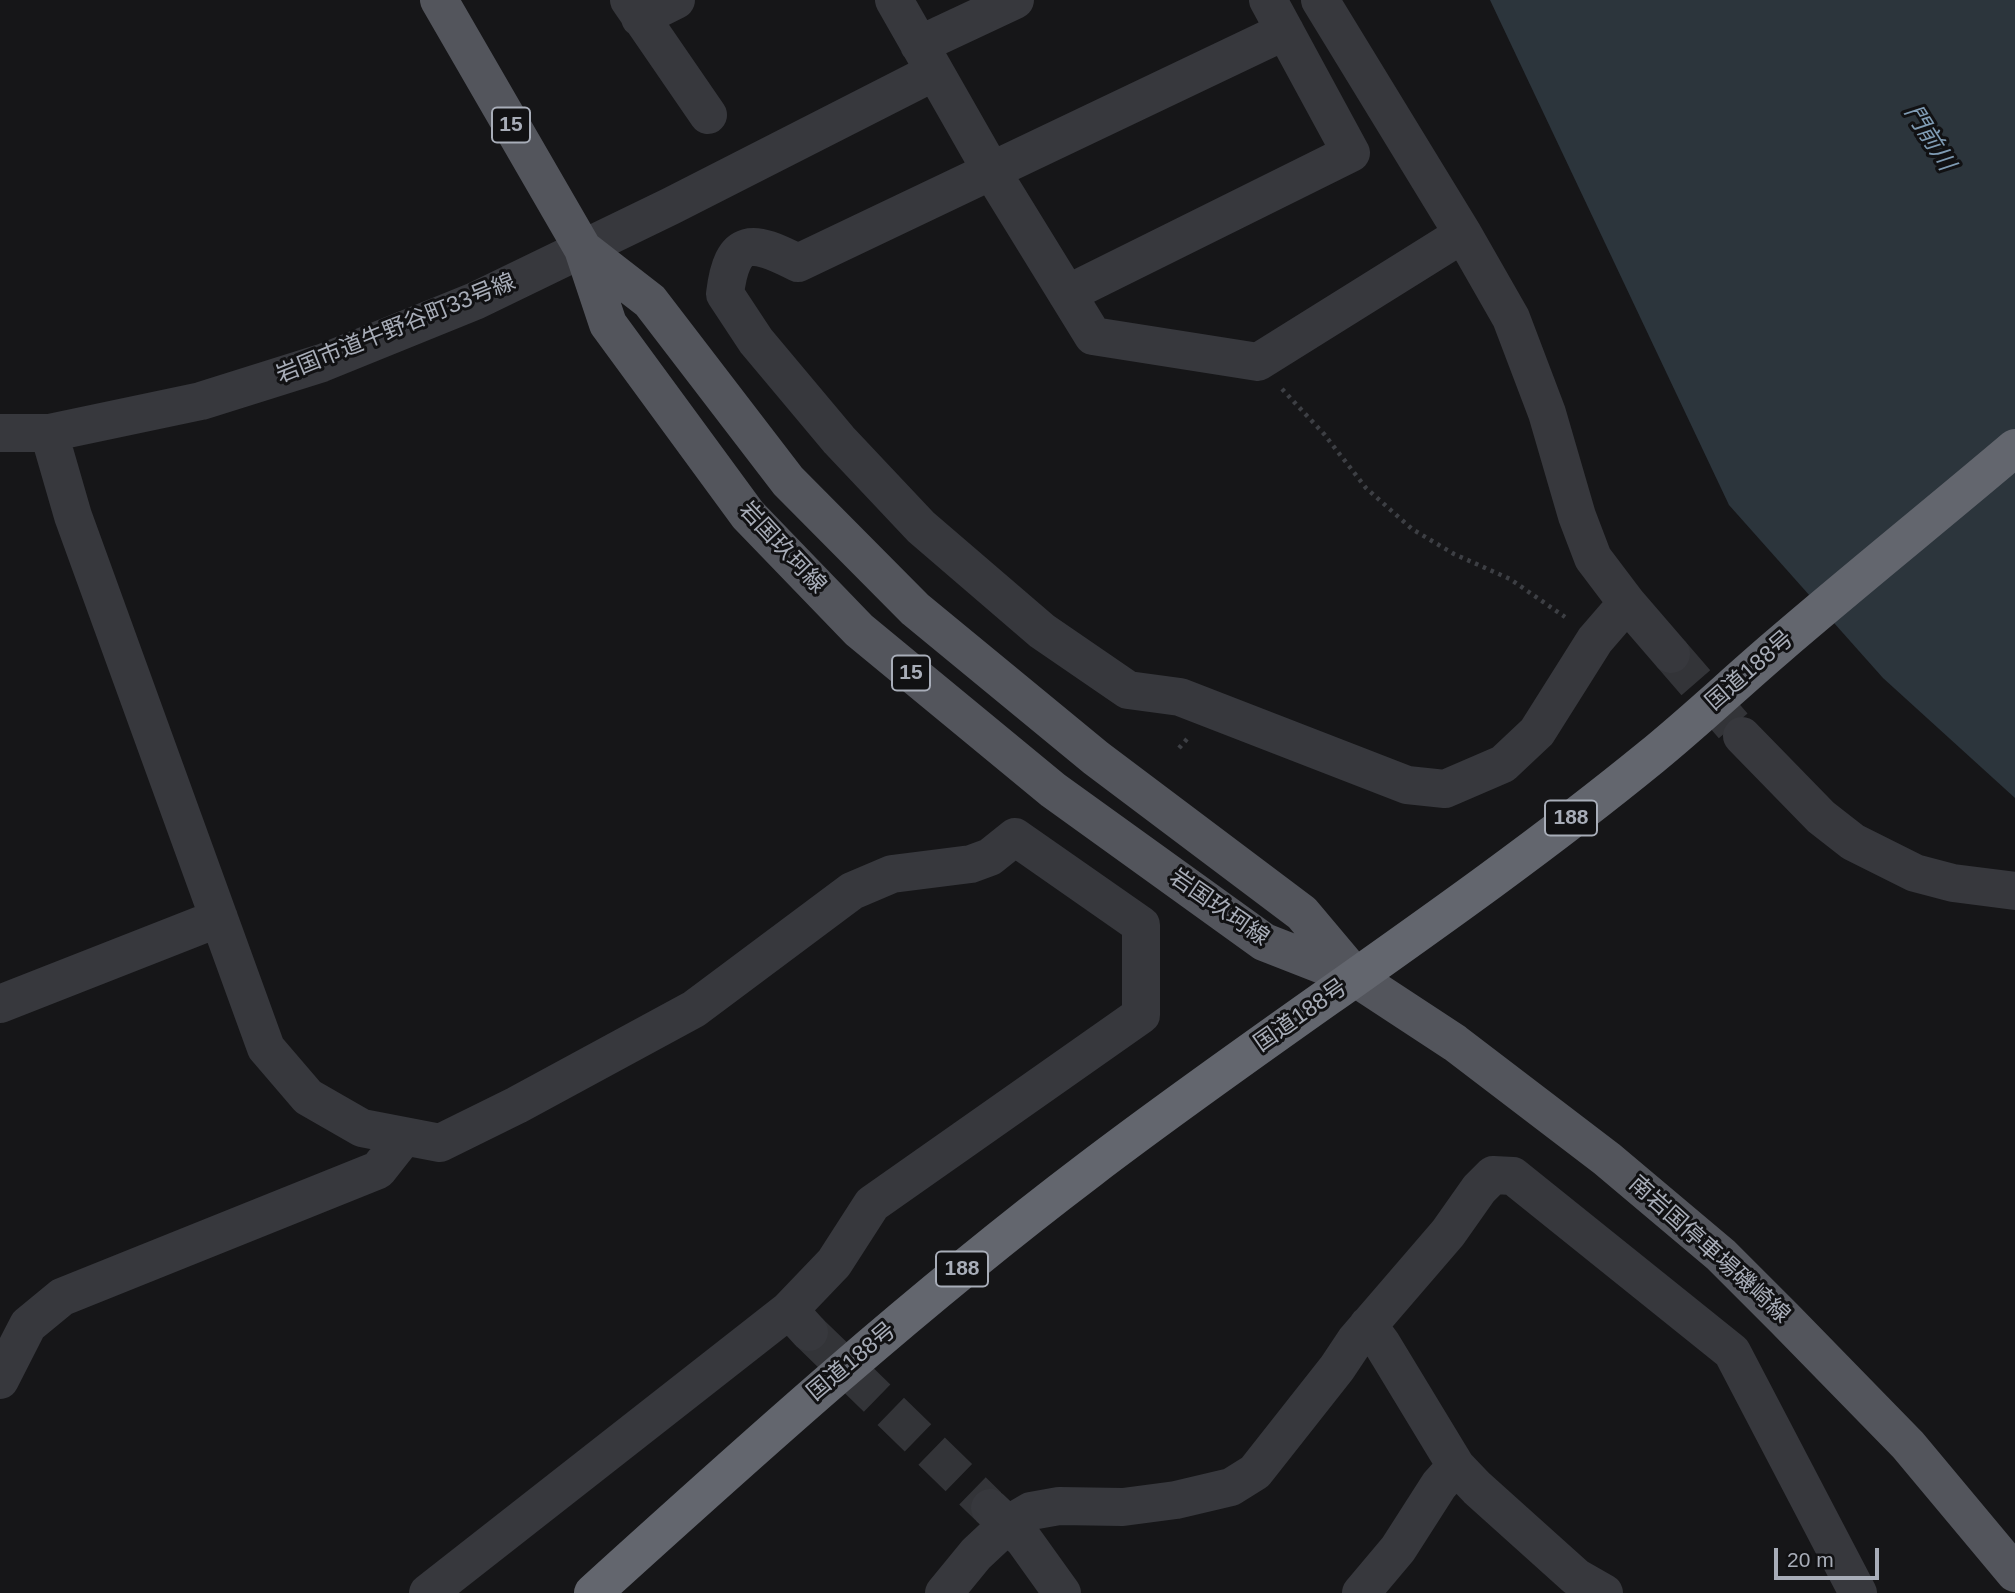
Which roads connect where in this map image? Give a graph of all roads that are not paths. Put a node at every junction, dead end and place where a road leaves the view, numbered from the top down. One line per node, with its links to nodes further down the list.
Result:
1 (439, 0): 12 (main road, 岩国玖珂線 / 15)
2 (676, 0): 6 (street)
3 (894, 0): 8 (street)
4 (1015, 0): 8 (street, 岩国市道牛野谷町33号線)
5 (1320, 0): 11 (street)
6 (634, 9): 9 (street)
7 (1276, 16): 10 (street); 13 (street)
8 (927, 58): 10 (street); 12 (street, 岩国市道牛野谷町33号線)
9 (708, 115)
10 (992, 172): 13 (street); 17 (street)
11 (1463, 234): 13 (street); 17 (street)
12 (583, 249): 15 (street, 岩国市道牛野谷町33号線); 22 (main road, 岩国玖珂線 / 15); 22 (main road, 岩国玖珂線 / 15)
13 (1067, 294)
14 (0, 433): 15 (street, 岩国市道牛野谷町33号線)
15 (49, 433): 21 (street)
16 (2015, 448): 22 (highway, 国道188号 / 188)
17 (1627, 603): 18 (street)
18 (1671, 654)
19 (1742, 736): 20 (street)
20 (2015, 891)
21 (219, 918): 23 (street); 24 (street)
22 (1356, 978): 29 (main road, 南岩国停車場磯崎線); 31 (highway, 国道188号 / 188)
23 (0, 1004)
24 (404, 1137): 26 (street); 30 (street)
25 (1368, 1325): 27 (street); 28 (street); 36 (street)
26 (0, 1380)
27 (1456, 1466): 34 (street); 35 (street)
28 (998, 1516): 32 (street); 33 (street)
29 (2015, 1573)
30 (428, 1593)
31 (593, 1593)
32 (944, 1593)
33 (1062, 1593)
34 (1361, 1593)
35 (1604, 1593)
36 (1858, 1593)

